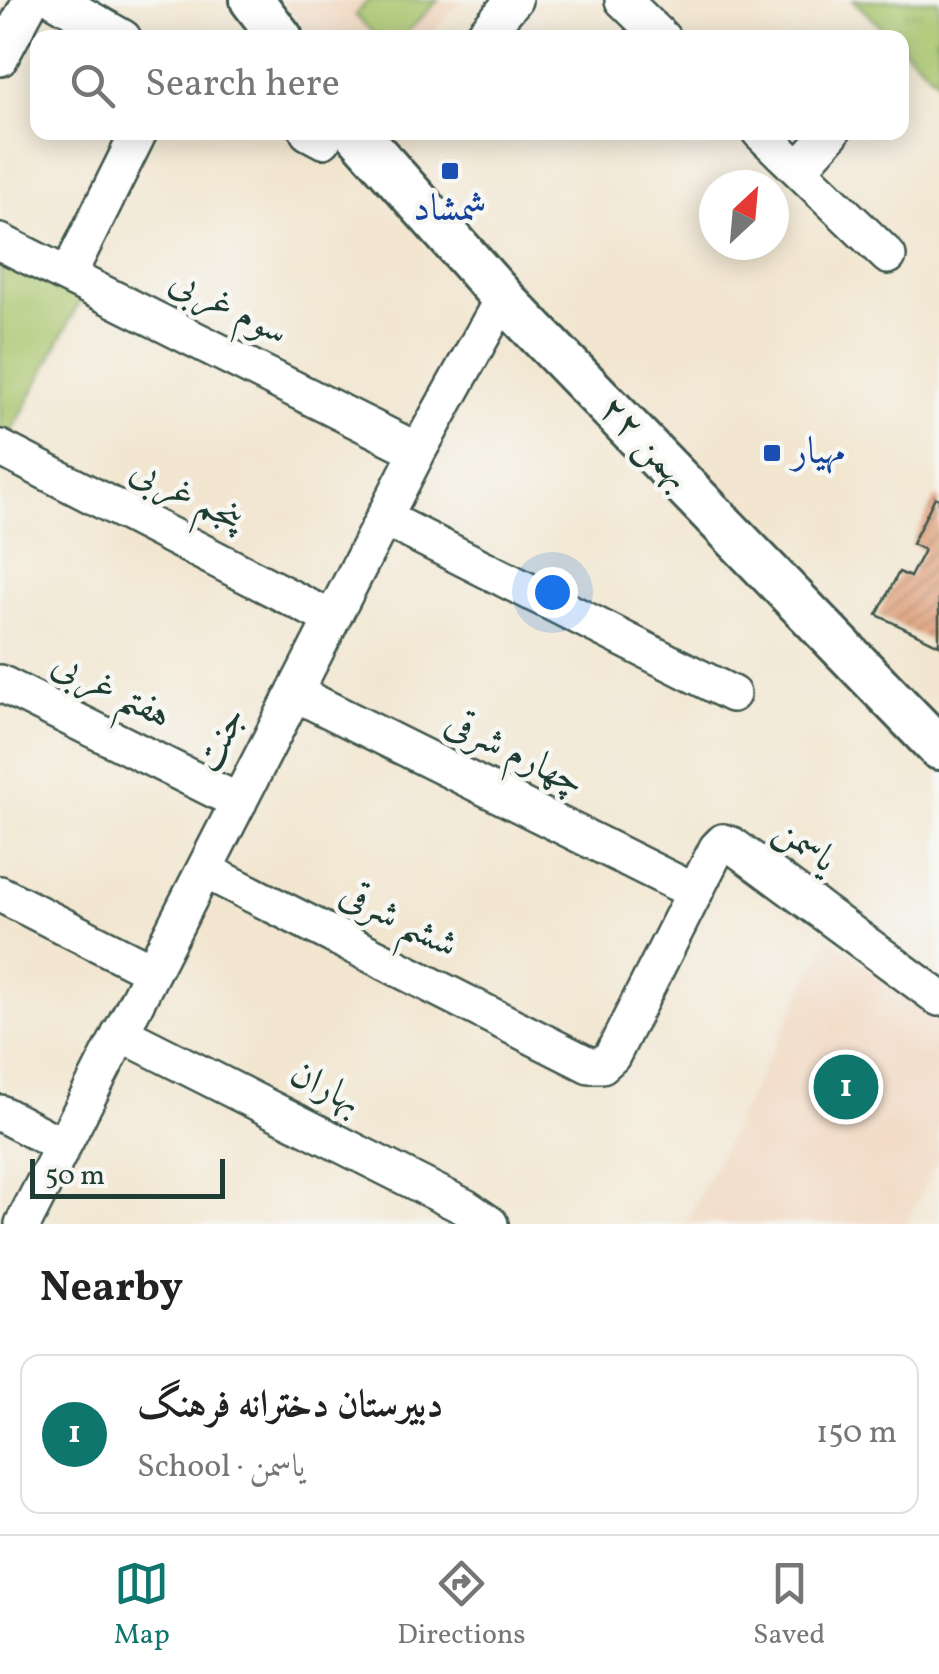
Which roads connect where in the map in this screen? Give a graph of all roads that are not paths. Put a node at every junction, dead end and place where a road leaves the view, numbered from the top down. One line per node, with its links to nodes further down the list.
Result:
1 (30, 0): 10 (street)
2 (56, 0): 6 (street)
3 (252, 0): 7 (main road)
4 (514, 0): 8 (street)
5 (623, 0): 9 (street)
6 (109, 30)
7 (275, 30)
8 (488, 30)
9 (654, 30)
10 (0, 58)
11 (135, 140): 18 (street)
12 (352, 140): 19 (main road, ۲۲ بهمن)
13 (768, 140): 15 (street)
14 (825, 140): 15 (street)
15 (798, 169): 17 (street)
16 (0, 242): 18 (street, سوم غربی)
17 (888, 256)
18 (68, 275): 21 (street, سوم غربی)
19 (504, 298): 21 (street, جنت); 27 (main road, ۲۲ بهمن)
20 (0, 448): 23 (street, پنجم غربی)
21 (418, 450): 22 (street, جنت)
22 (384, 518): 23 (street, جنت); 26 (street)
23 (332, 619): 25 (street, جنت)
24 (0, 682): 28 (street, هفتم غربی)
25 (295, 693): 28 (street, جنت); 30 (street, چهارم شرقی)
26 (732, 694)
27 (939, 748)
28 (238, 802): 29 (street, جنت)
29 (204, 870): 32 (street, جنت); 34 (street, ششم شرقی)
30 (695, 892): 33 (street, یاسمن); 34 (street, یاسمن)
31 (0, 894): 32 (street)
32 (152, 971): 35 (street, جنت)
33 (939, 998)
34 (637, 1011)
35 (120, 1033): 37 (street, جنت); 39 (street, بهاران)
36 (0, 1114): 37 (street)
37 (63, 1146): 38 (street, جنت)
38 (35, 1220)
39 (490, 1224)

